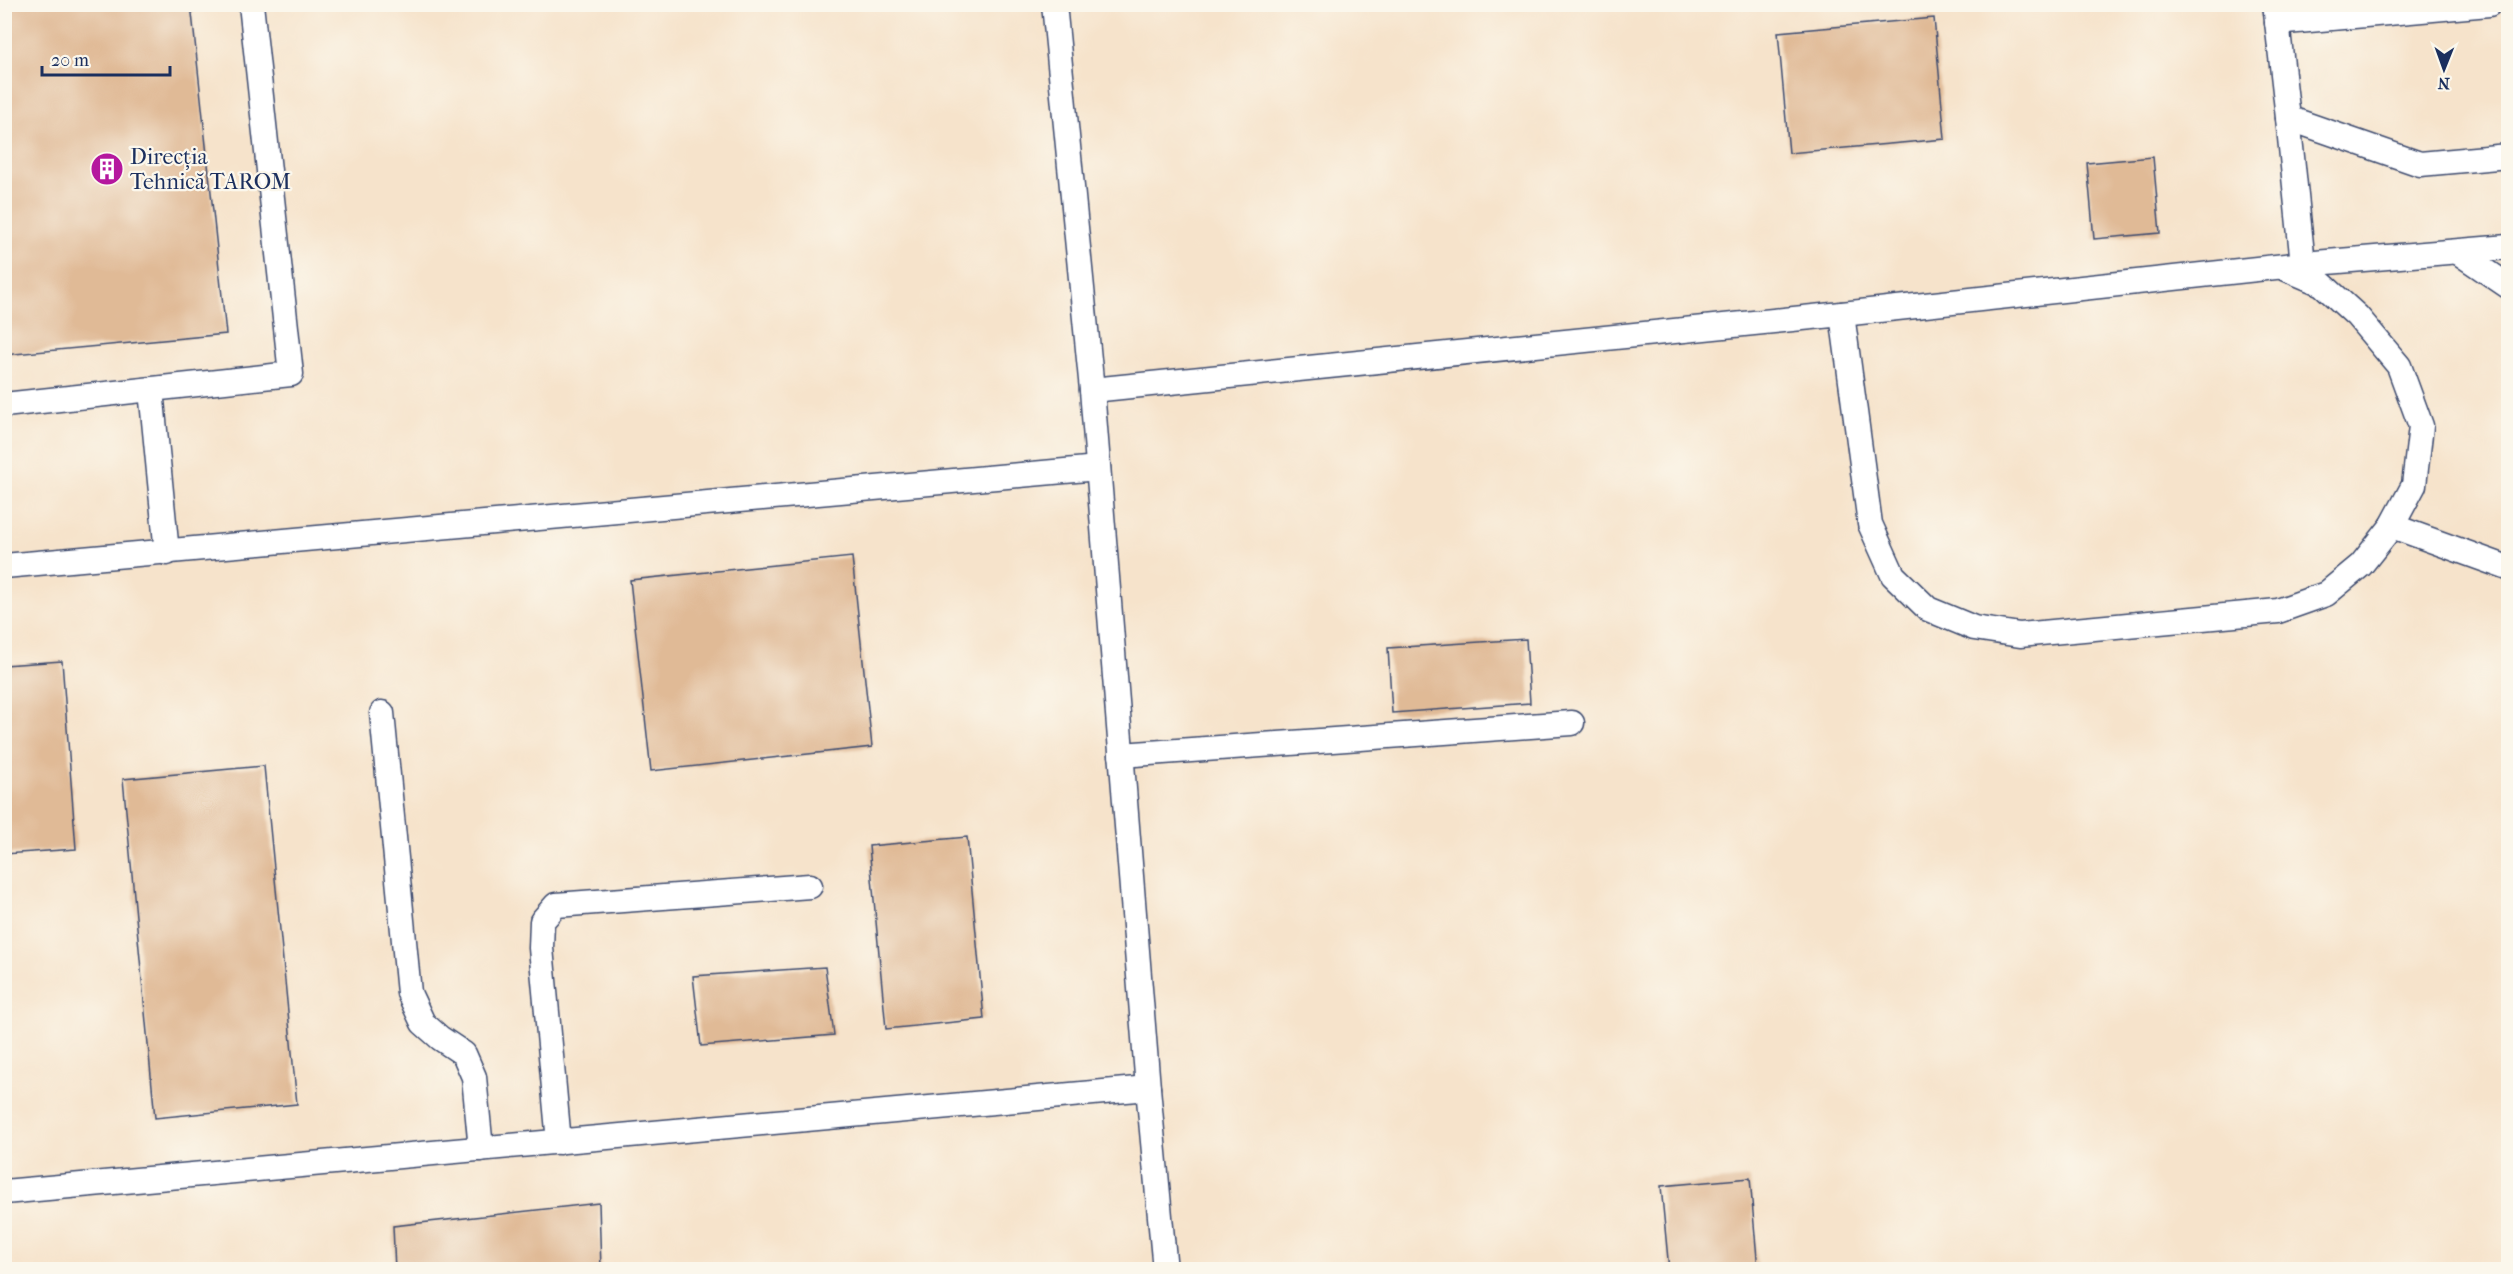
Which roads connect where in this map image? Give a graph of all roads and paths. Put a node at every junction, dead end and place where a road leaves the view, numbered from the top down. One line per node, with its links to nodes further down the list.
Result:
1 (251, 4): 12 (lane)
2 (1054, 4): 13 (lane)
3 (2489, 4): 4 (lane)
4 (2276, 14): 5 (lane)
5 (2288, 118): 6 (lane); 9 (lane)
6 (2508, 156)
7 (2508, 247): 8 (lane)
8 (2458, 252): 9 (lane); 10 (lane)
9 (2293, 266): 11 (lane); 16 (lane)
10 (2508, 286)
11 (1842, 314): 13 (lane); 16 (lane)
12 (151, 390): 14 (lane); 17 (lane)
13 (1092, 390): 15 (lane)
14 (4, 405)
15 (1098, 468): 17 (lane); 22 (lane)
16 (2392, 526): 19 (lane)
17 (167, 553): 18 (lane)
18 (4, 566)
19 (2508, 568)
20 (382, 713): 26 (lane)
21 (1572, 723): 22 (lane)
22 (1122, 755): 24 (lane)
23 (810, 886): 25 (lane)
24 (1148, 1088): 25 (lane); 28 (lane)
25 (559, 1142): 26 (lane)
26 (481, 1149): 27 (lane)
27 (4, 1192)
28 (1165, 1269)

